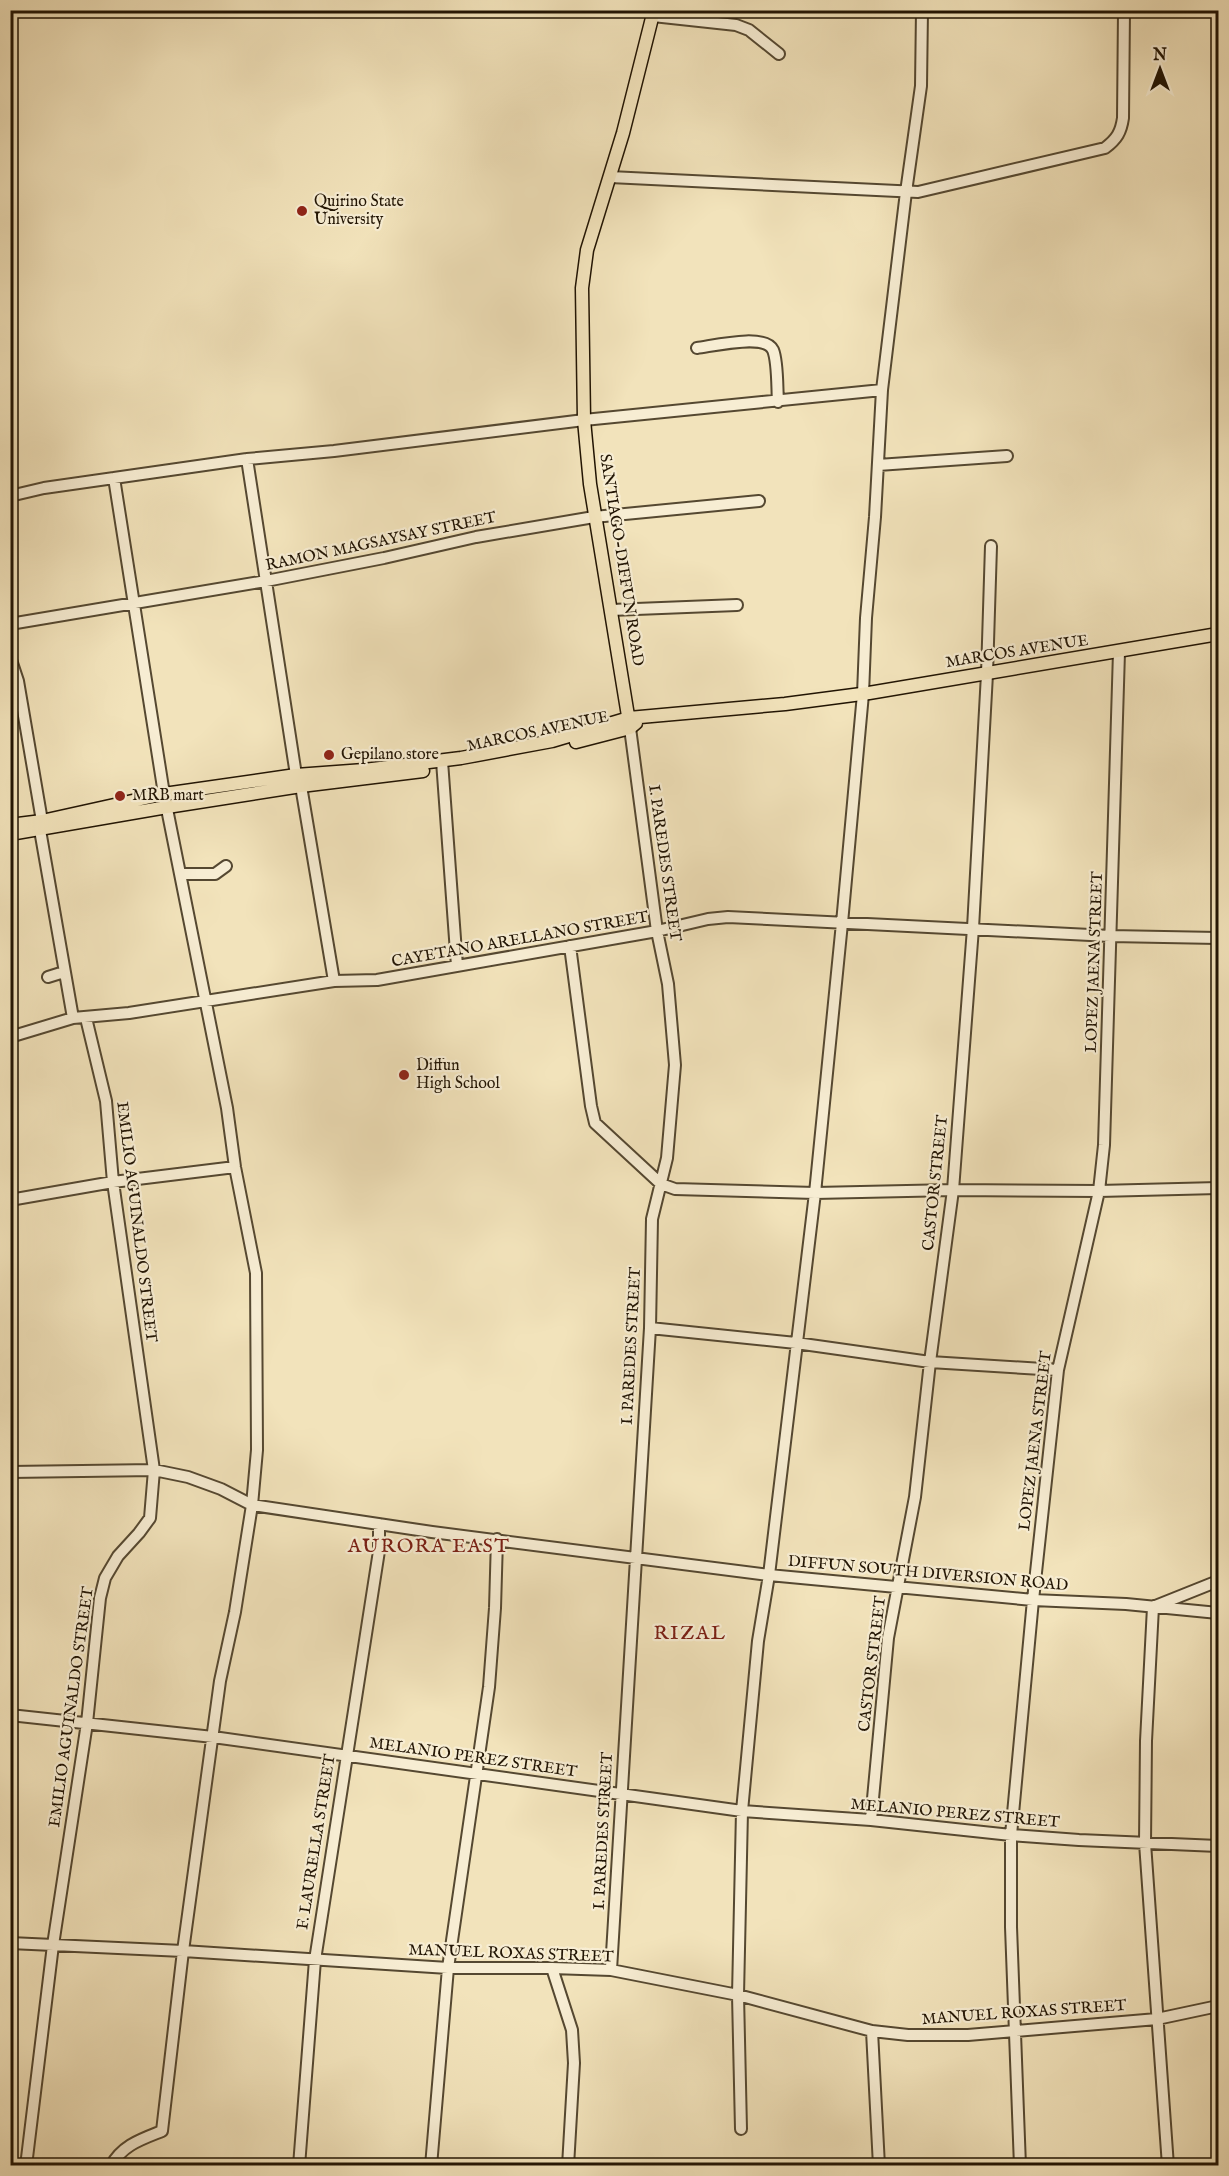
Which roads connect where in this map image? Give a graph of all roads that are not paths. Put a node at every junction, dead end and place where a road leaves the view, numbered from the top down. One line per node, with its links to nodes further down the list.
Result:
1 (922, 10): 6 (street)
2 (1124, 10): 6 (street)
3 (653, 13): 4 (street); 5 (main road, SANTIAGO-DIFFUN ROAD)
4 (779, 54)
5 (610, 177): 6 (street); 10 (main road, SANTIAGO-DIFFUN ROAD)
6 (906, 192): 8 (street)
7 (697, 348): 9 (street)
8 (882, 390): 9 (street); 13 (street)
9 (778, 402): 10 (street)
10 (584, 420): 12 (street); 17 (main road, SANTIAGO-DIFFUN ROAD)
11 (1007, 456): 13 (street)
12 (247, 459): 14 (street); 19 (street)
13 (878, 465): 28 (street)
14 (114, 478): 15 (street); 20 (street)
15 (10, 496)
16 (759, 501): 17 (street, RAMON MAGSAYSAY STREET)
17 (594, 517): 19 (street, RAMON MAGSAYSAY STREET); 22 (main road, SANTIAGO-DIFFUN ROAD)
18 (991, 546): 27 (street, CASTOR STREET)
19 (266, 581): 20 (street, RAMON MAGSAYSAY STREET); 31 (street)
20 (133, 603): 23 (street, RAMON MAGSAYSAY STREET); 32 (street)
21 (736, 605): 22 (street)
22 (611, 610): 29 (main road, SANTIAGO-DIFFUN ROAD)
23 (10, 624)
24 (1218, 634): 25 (main road, MARCOS AVENUE)
25 (1119, 652): 27 (main road, MARCOS AVENUE); 42 (street, LOPEZ JAENA STREET)
26 (10, 657): 35 (street)
27 (987, 674): 28 (main road, MARCOS AVENUE); 40 (street, CASTOR STREET)
28 (863, 694): 29 (main road, MARCOS AVENUE); 39 (street)
29 (633, 722): 30 (main road, MARCOS AVENUE); 41 (street, I. PAREDES STREET)
30 (442, 764): 31 (main road, MARCOS AVENUE); 46 (street)
31 (299, 780): 32 (main road, MARCOS AVENUE); 33 (main road, MARCOS AVENUE); 49 (street)
32 (164, 794): 33 (street); 35 (main road, MARCOS AVENUE)
33 (166, 807): 35 (main road, MARCOS AVENUE); 38 (street)
34 (10, 825): 35 (main road, MARCOS AVENUE)
35 (41, 825): 36 (main road, MARCOS AVENUE); 47 (street)
36 (10, 834)
37 (226, 866): 38 (street)
38 (180, 874): 50 (street)
39 (842, 923): 40 (street, CAYETANO ARELLANO STREET); 41 (street, CAYETANO ARELLANO STREET); 60 (street)
40 (973, 928): 42 (street, CAYETANO ARELLANO STREET); 58 (street, CASTOR STREET)
41 (657, 931): 44 (street, CAYETANO ARELLANO STREET); 56 (street, I. PAREDES STREET)
42 (1110, 936): 43 (street, CAYETANO ARELLANO STREET); 59 (street, LOPEZ JAENA STREET)
43 (1218, 938)
44 (570, 946): 46 (street, CAYETANO ARELLANO STREET); 56 (street)
45 (53, 952): 47 (street)
46 (457, 966): 49 (street, CAYETANO ARELLANO STREET)
47 (64, 968): 48 (street); 51 (street)
48 (48, 977)
49 (334, 981): 50 (street, CAYETANO ARELLANO STREET)
50 (206, 1001): 52 (street, CAYETANO ARELLANO STREET); 54 (street)
51 (73, 1018): 52 (street, CAYETANO ARELLANO STREET); 53 (street, CAYETANO ARELLANO STREET)
52 (86, 1018): 55 (street, EMILIO AGUINALDO STREET)
53 (10, 1037)
54 (235, 1167): 55 (street); 68 (street)
55 (113, 1182): 61 (street); 66 (street, EMILIO AGUINALDO STREET)
56 (662, 1184): 60 (street); 62 (street, I. PAREDES STREET)
57 (1218, 1188): 59 (street)
58 (953, 1190): 59 (street); 60 (street); 64 (street, CASTOR STREET)
59 (1099, 1191): 65 (street, LOPEZ JAENA STREET)
60 (815, 1193): 63 (street)
61 (10, 1200)
62 (650, 1328): 63 (street); 71 (street, I. PAREDES STREET)
63 (796, 1343): 64 (street); 72 (street)
64 (930, 1362): 65 (street); 74 (street, CASTOR STREET)
65 (1058, 1370): 75 (street, LOPEZ JAENA STREET)
66 (154, 1470): 67 (street, DIFFUN SOUTH DIVERSION ROAD); 68 (street, DIFFUN SOUTH DIVERSION ROAD); 79 (street, EMILIO AGUINALDO STREET)
67 (10, 1472)
68 (252, 1505): 69 (street, DIFFUN SOUTH DIVERSION ROAD); 80 (street)
69 (379, 1524): 70 (street, DIFFUN SOUTH DIVERSION ROAD); 81 (street, F. LAURELLA STREET)
70 (497, 1539): 71 (street, DIFFUN SOUTH DIVERSION ROAD); 82 (street)
71 (635, 1559): 72 (street, DIFFUN SOUTH DIVERSION ROAD); 83 (street, I. PAREDES STREET)
72 (769, 1575): 74 (street, DIFFUN SOUTH DIVERSION ROAD); 84 (street)
73 (1218, 1581): 76 (street)
74 (897, 1587): 75 (street, DIFFUN SOUTH DIVERSION ROAD); 85 (street, CASTOR STREET)
75 (1033, 1600): 76 (street, DIFFUN SOUTH DIVERSION ROAD); 86 (street, LOPEZ JAENA STREET)
76 (1153, 1607): 77 (street, DIFFUN SOUTH DIVERSION ROAD); 87 (street)
77 (1218, 1613)
78 (10, 1715): 79 (street, MELANIO PEREZ STREET)
79 (87, 1723): 80 (street, MELANIO PEREZ STREET); 90 (street, EMILIO AGUINALDO STREET)
80 (213, 1737): 81 (street, MELANIO PEREZ STREET); 91 (street)
81 (346, 1754): 82 (street, MELANIO PEREZ STREET); 92 (street, F. LAURELLA STREET)
82 (477, 1773): 83 (street, MELANIO PEREZ STREET); 93 (street)
83 (621, 1794): 84 (street, MELANIO PEREZ STREET); 95 (street, I. PAREDES STREET)
84 (742, 1811): 85 (street, MELANIO PEREZ STREET); 96 (street)
85 (871, 1820): 86 (street, MELANIO PEREZ STREET)
86 (1011, 1835): 87 (street, MELANIO PEREZ STREET); 99 (street, LOPEZ JAENA STREET)
87 (1145, 1843): 88 (street, MELANIO PEREZ STREET); 98 (street)
88 (1218, 1846)
89 (10, 1943): 90 (street, MANUEL ROXAS STREET)
90 (53, 1945): 91 (street, MANUEL ROXAS STREET); 102 (street, EMILIO AGUINALDO STREET)
91 (183, 1951): 92 (street, MANUEL ROXAS STREET); 103 (street)
92 (315, 1960): 93 (street, MANUEL ROXAS STREET); 104 (street, F. LAURELLA STREET)
93 (448, 1968): 94 (street, MANUEL ROXAS STREET); 105 (street)
94 (552, 1968): 95 (street, MANUEL ROXAS STREET); 106 (street)
95 (611, 1970): 96 (street, MANUEL ROXAS STREET)
96 (738, 1995): 100 (street, MANUEL ROXAS STREET); 101 (street)
97 (1218, 2006): 98 (street, MANUEL ROXAS STREET)
98 (1157, 2019): 99 (street, MANUEL ROXAS STREET); 109 (street)
99 (1017, 2030): 100 (street, MANUEL ROXAS STREET); 108 (street, LOPEZ JAENA STREET)
100 (872, 2031): 107 (street)
101 (741, 2129)
102 (26, 2166)
103 (111, 2166)
104 (299, 2166)
105 (431, 2166)
106 (568, 2166)
107 (879, 2166)
108 (1020, 2166)
109 (1168, 2166)

